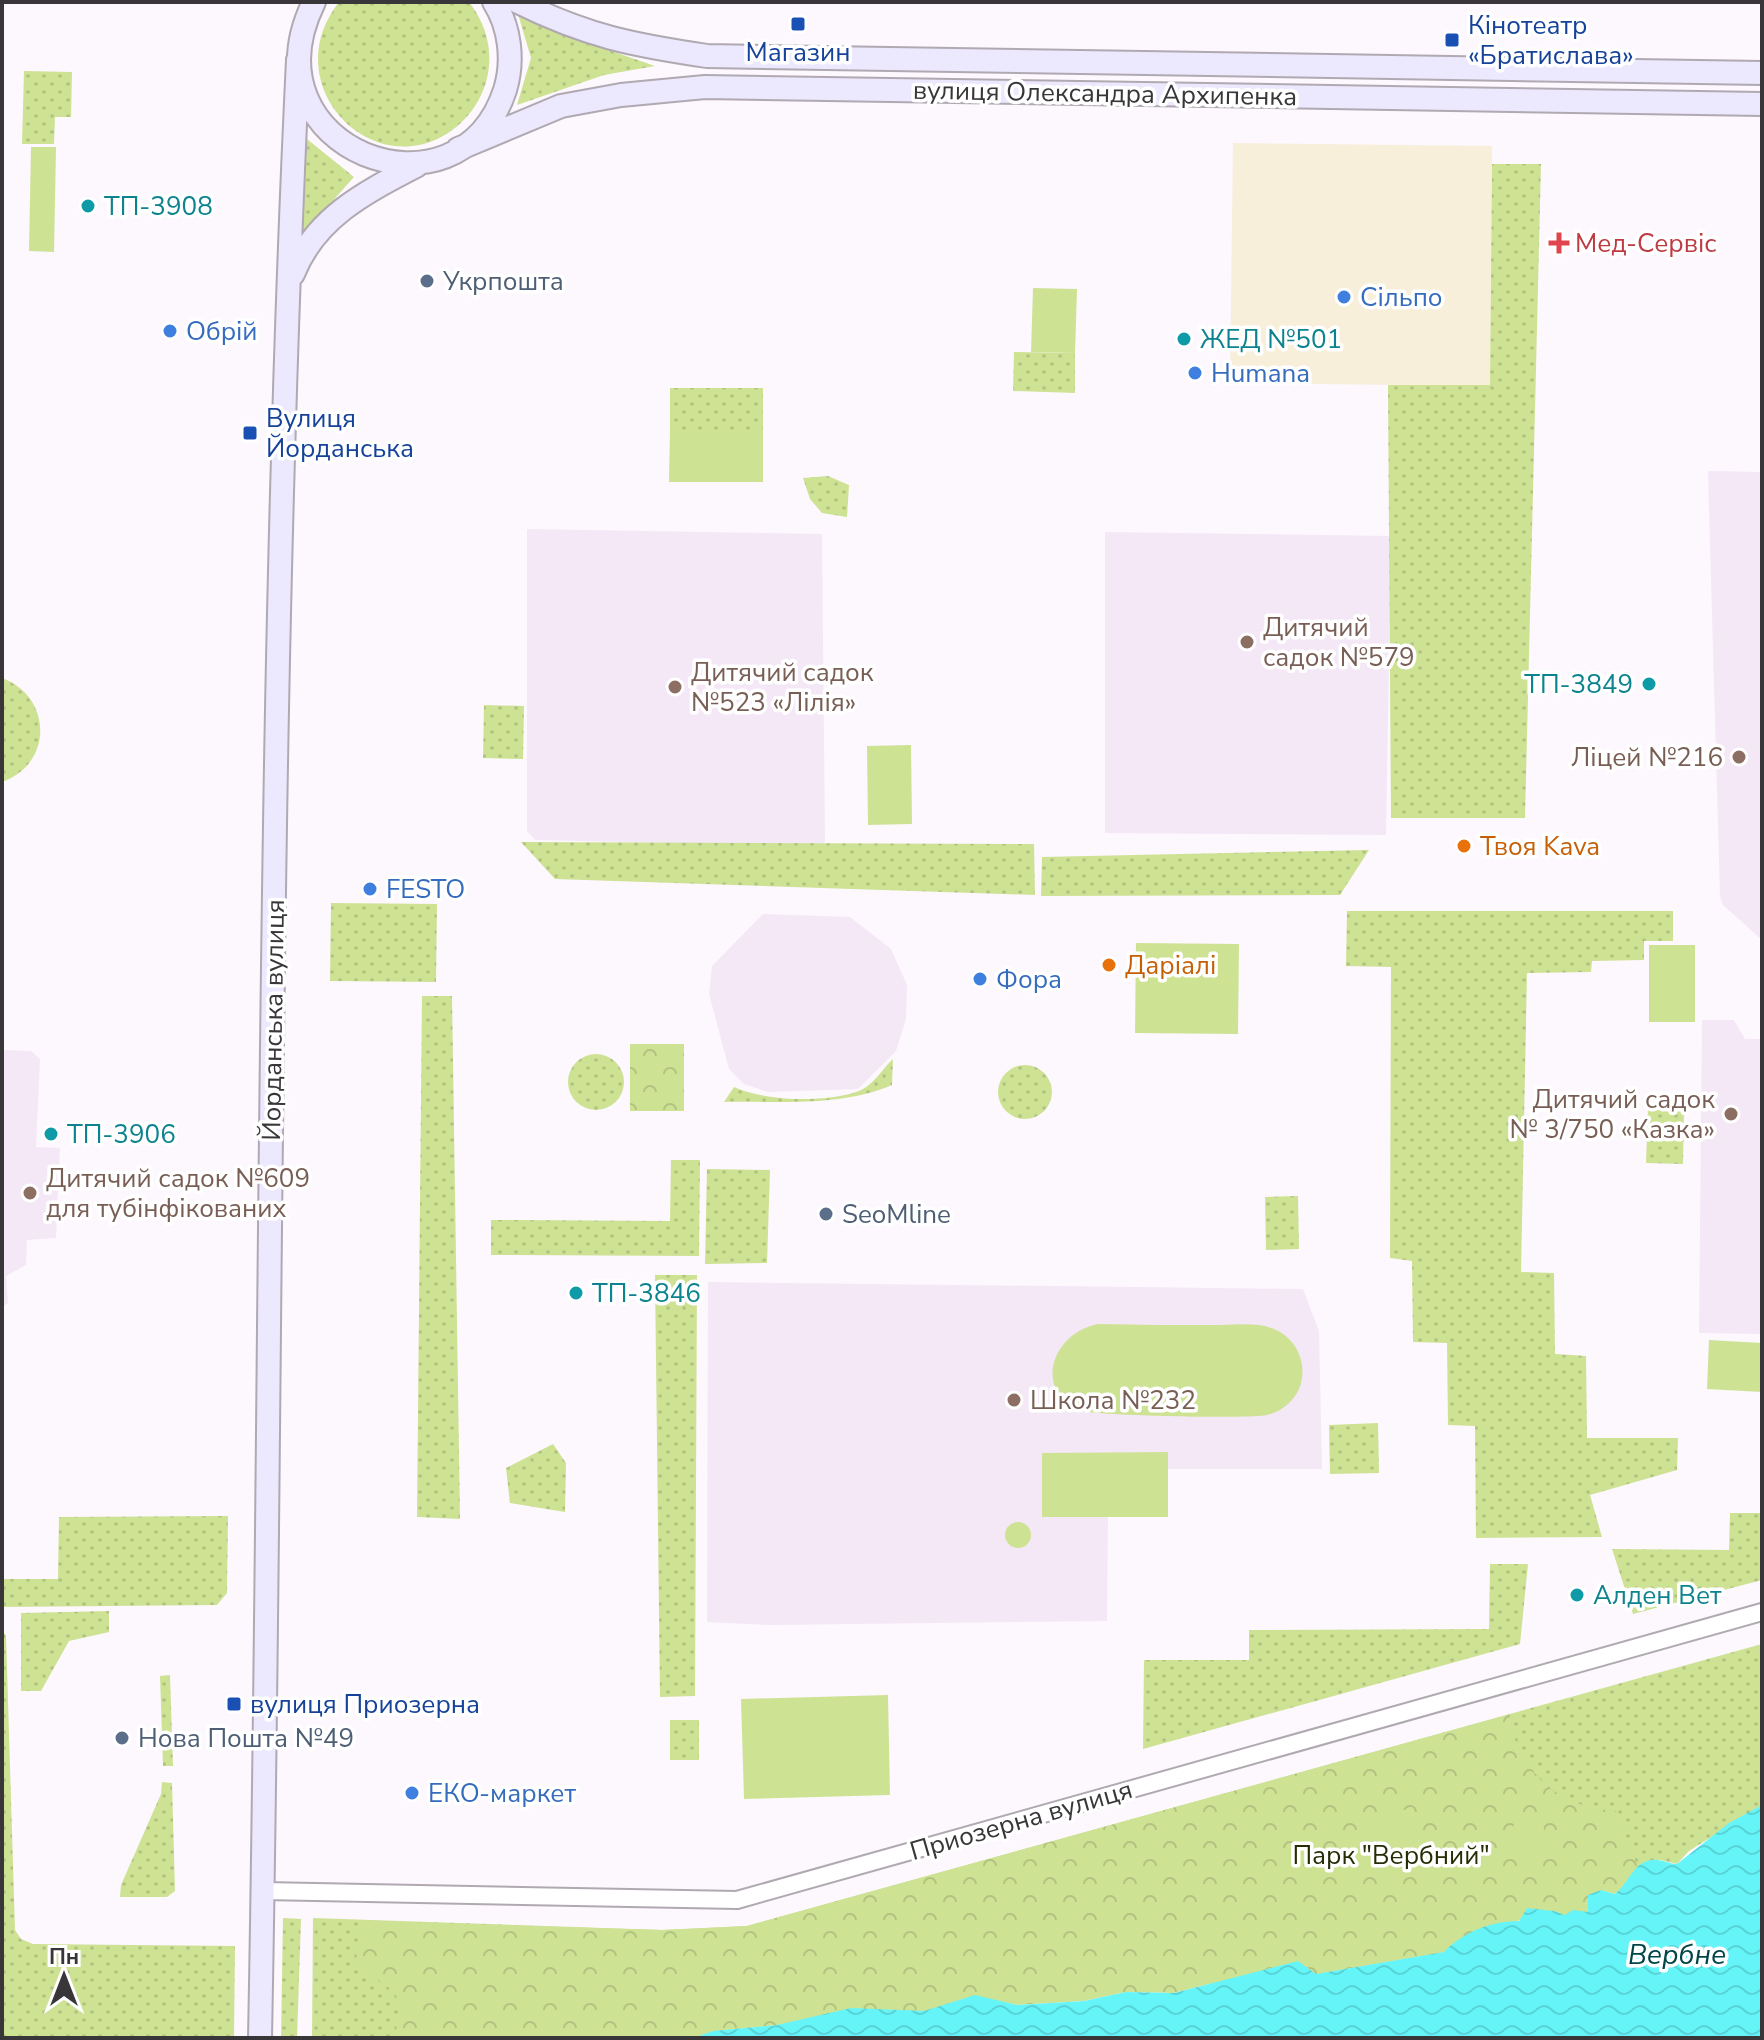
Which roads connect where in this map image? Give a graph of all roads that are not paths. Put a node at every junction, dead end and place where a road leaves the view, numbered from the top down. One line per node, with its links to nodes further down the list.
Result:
1 (295, 2): 5 (main road, Йорданська вулиця)
2 (314, 2): 5 (main road)
3 (494, 2): 8 (main road)
4 (518, 2): 6 (main road, вулиця Олександра Архипенка)
5 (298, 50): 9 (main road); 10 (main road, Йорданська вулиця)
6 (1762, 73)
7 (1762, 104): 8 (main road, вулиця Олександра Архипенка)
8 (458, 149): 9 (main road, вулиця Олександра Архипенка)
9 (423, 162): 10 (main road, Йорданська вулиця)
10 (286, 291): 12 (main road, Йорданська вулиця)
11 (1762, 1612): 12 (street, Приозерна вулиця)
12 (263, 1891): 13 (main road, Йорданська вулиця)
13 (260, 2038)

